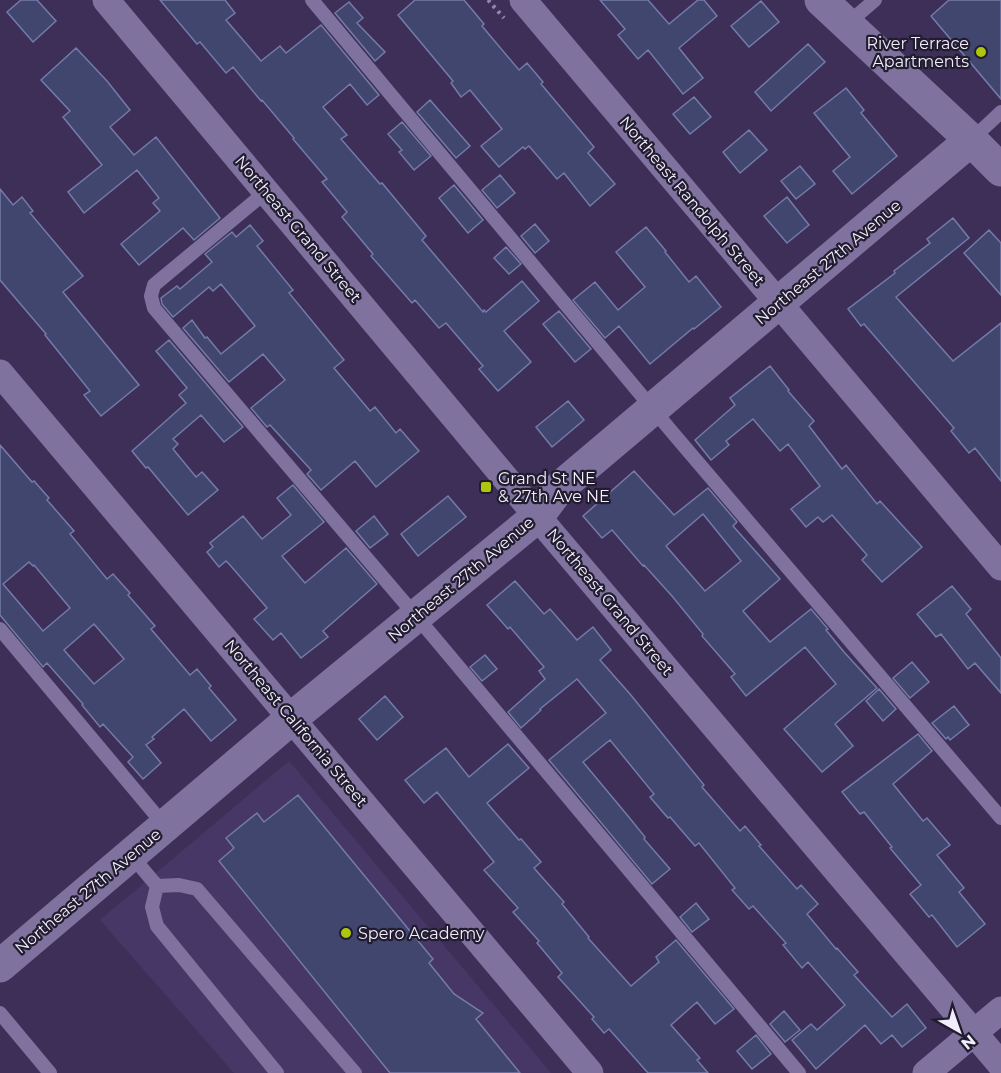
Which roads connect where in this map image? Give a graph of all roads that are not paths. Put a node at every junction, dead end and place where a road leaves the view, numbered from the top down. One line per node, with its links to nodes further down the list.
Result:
1 (105, 0): 10 (street, Northeast Grand Street)
2 (312, 0): 13 (lane)
3 (523, 0): 11 (street, Northeast Randolph Street)
4 (821, 0): 6 (street)
5 (875, 0): 6 (lane)
6 (847, 24): 8 (street)
7 (1001, 112): 8 (lane)
8 (972, 140): 9 (street); 11 (street, Northeast 27th Avenue)
9 (1001, 170)
10 (267, 191): 14 (street, Northeast Grand Street); 16 (lane)
11 (778, 304): 13 (street, Northeast 27th Avenue); 15 (street, Northeast Randolph Street)
12 (0, 373): 18 (street, Northeast California Street)
13 (653, 409): 14 (street, Northeast 27th Avenue); 19 (lane)
14 (538, 516): 16 (street, Northeast 27th Avenue); 26 (street, Northeast Grand Street)
15 (1001, 567)
16 (416, 616): 18 (street, Northeast 27th Avenue); 32 (lane)
17 (0, 629): 20 (lane)
18 (292, 718): 20 (street, Northeast 27th Avenue); 31 (street, Northeast California Street)
19 (1001, 818)
20 (165, 826): 21 (street, Northeast 27th Avenue)
21 (131, 855): 22 (lane); 23 (street, Northeast 27th Avenue)
22 (157, 886): 29 (lane); 30 (lane)
23 (0, 966)
24 (1001, 1010): 26 (street)
25 (0, 1014): 28 (lane)
26 (974, 1033): 27 (street, Northeast Grand Street); 33 (street)
27 (1001, 1065)
28 (50, 1073)
29 (277, 1073)
30 (355, 1073)
31 (590, 1073)
32 (799, 1073)
33 (926, 1073)

